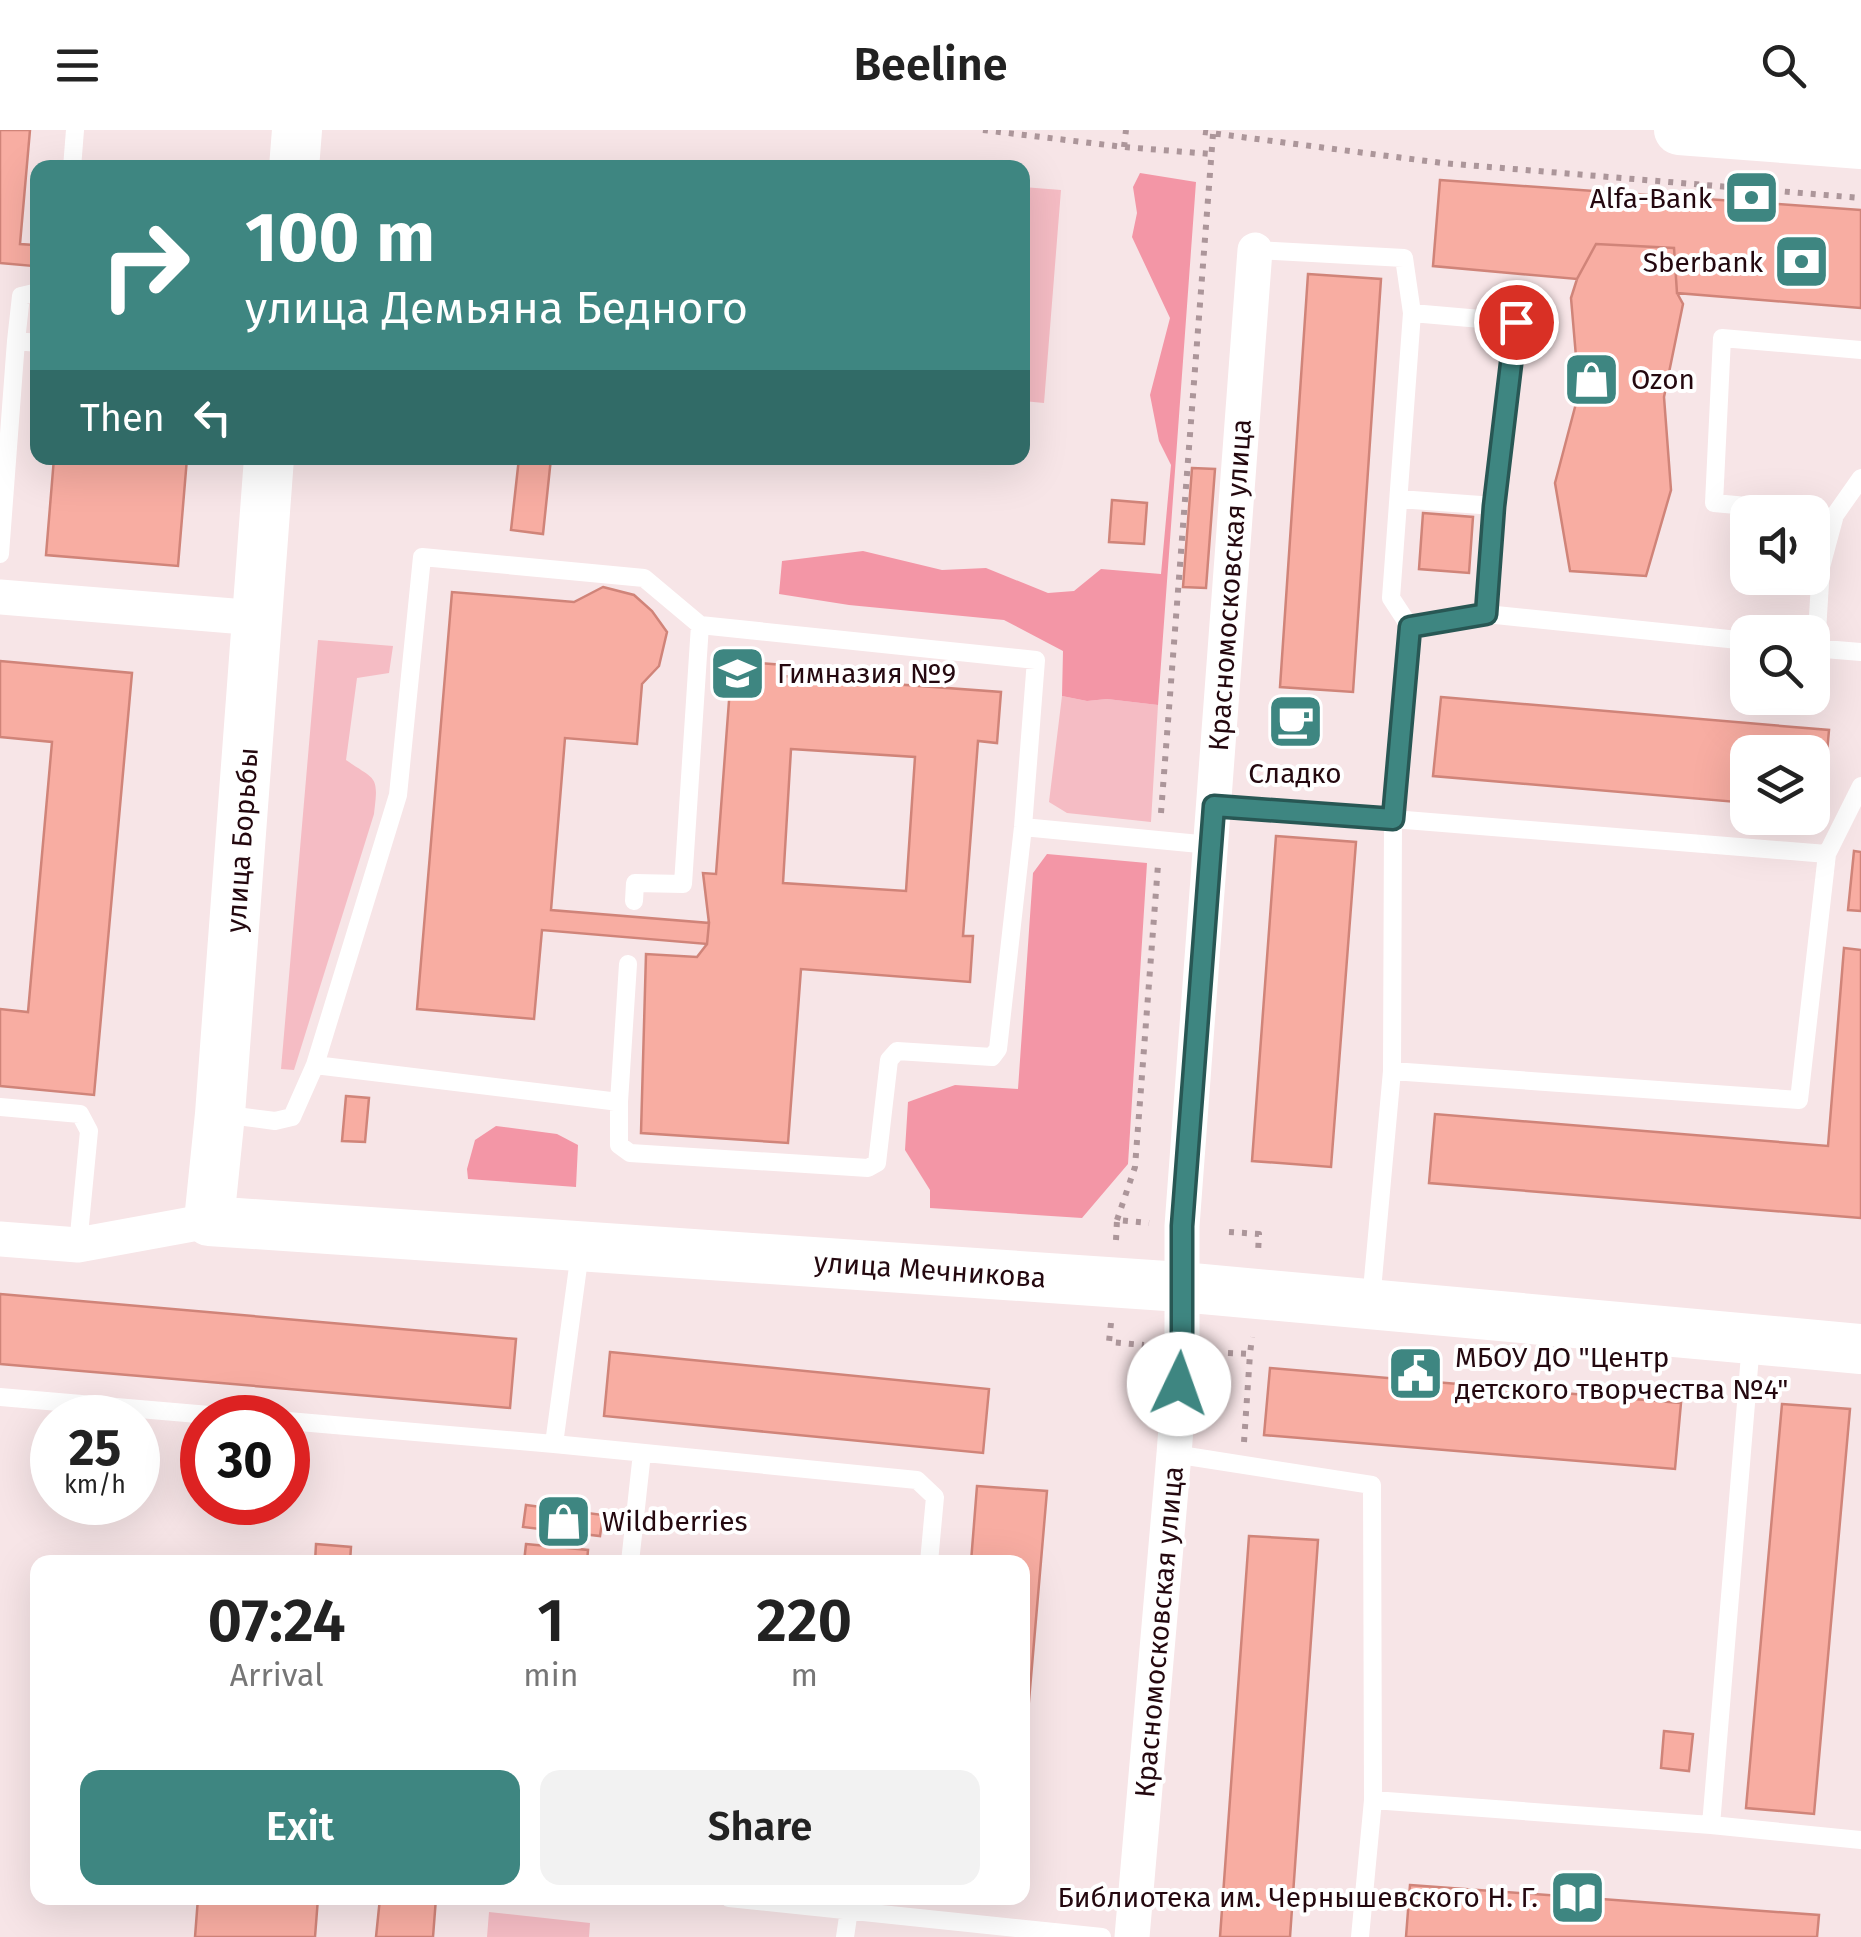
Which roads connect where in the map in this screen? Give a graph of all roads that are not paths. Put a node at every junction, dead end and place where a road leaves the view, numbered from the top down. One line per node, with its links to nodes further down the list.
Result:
1 (75, 130): 5 (lane)
2 (298, 130): 6 (street)
3 (1679, 130): 4 (street)
4 (1861, 144)
5 (73, 160)
6 (295, 160)
7 (1256, 250): 9 (lane); 32 (street, Красномосковская улица)
8 (30, 294): 10 (lane)
9 (1412, 313): 16 (lane); 18 (lane)
10 (16, 341): 11 (lane); 13 (lane)
11 (30, 342)
12 (1861, 350): 17 (lane)
13 (5, 428): 21 (lane)
14 (269, 465): 25 (street, улица Борьбы)
15 (1861, 478): 20 (lane)
16 (1399, 499): 18 (lane); 27 (lane)
17 (1730, 504)
18 (1494, 506): 23 (lane)
19 (1830, 514): 20 (lane)
20 (1835, 515): 24 (lane)
21 (0, 554)
22 (0, 596): 25 (street)
23 (1486, 614): 27 (lane); 28 (lane)
24 (1817, 615)
25 (258, 618): 43 (street, улица Борьбы)
26 (700, 625): 34 (lane); 37 (lane); 39 (lane)
27 (1410, 627): 33 (lane)
28 (1730, 639)
29 (1830, 649): 30 (lane)
30 (1861, 652)
31 (1861, 786): 36 (lane)
32 (1214, 806): 33 (lane); 35 (street, Красномосковская улица)
33 (1393, 819): 36 (lane); 40 (lane)
34 (1023, 827): 35 (lane); 41 (lane)
35 (1210, 845): 48 (street, Красномосковская улица)
36 (1826, 854): 40 (lane)
37 (634, 901)
38 (628, 964): 41 (lane)
39 (315, 1064): 41 (lane); 43 (lane)
40 (1392, 1071): 49 (lane)
41 (619, 1102)
42 (0, 1107): 46 (lane)
43 (220, 1114): 44 (street, улица Борьбы)
44 (209, 1221): 46 (street, улица Мечникова); 47 (street, улица Мечникова)
45 (0, 1239): 46 (street, улица Мечникова)
46 (78, 1245)
47 (581, 1246): 48 (street, улица Мечникова); 55 (lane)
48 (1181, 1286): 49 (street, улица Мечникова); 57 (street, Красномосковская улица)
49 (1371, 1303): 50 (street, улица Мечникова)
50 (1751, 1338): 51 (street, улица Мечникова); 61 (lane)
51 (1861, 1349)
52 (0, 1397): 53 (lane)
53 (180, 1412)
54 (310, 1423): 55 (lane)
55 (554, 1444): 56 (lane)
56 (642, 1453): 58 (lane); 59 (lane)
57 (1174, 1454): 60 (lane); 68 (street, Красномосковская улица)
58 (631, 1555)
59 (930, 1555)
60 (1373, 1800): 61 (lane); 69 (lane)
61 (1711, 1826): 62 (lane)
62 (1861, 1840)
63 (799, 1905): 65 (lane)
64 (914, 1907): 65 (lane); 67 (lane)
65 (849, 1910): 66 (lane)
66 (845, 1937)
67 (1102, 1937)
68 (1132, 1937)
69 (1360, 1937)

